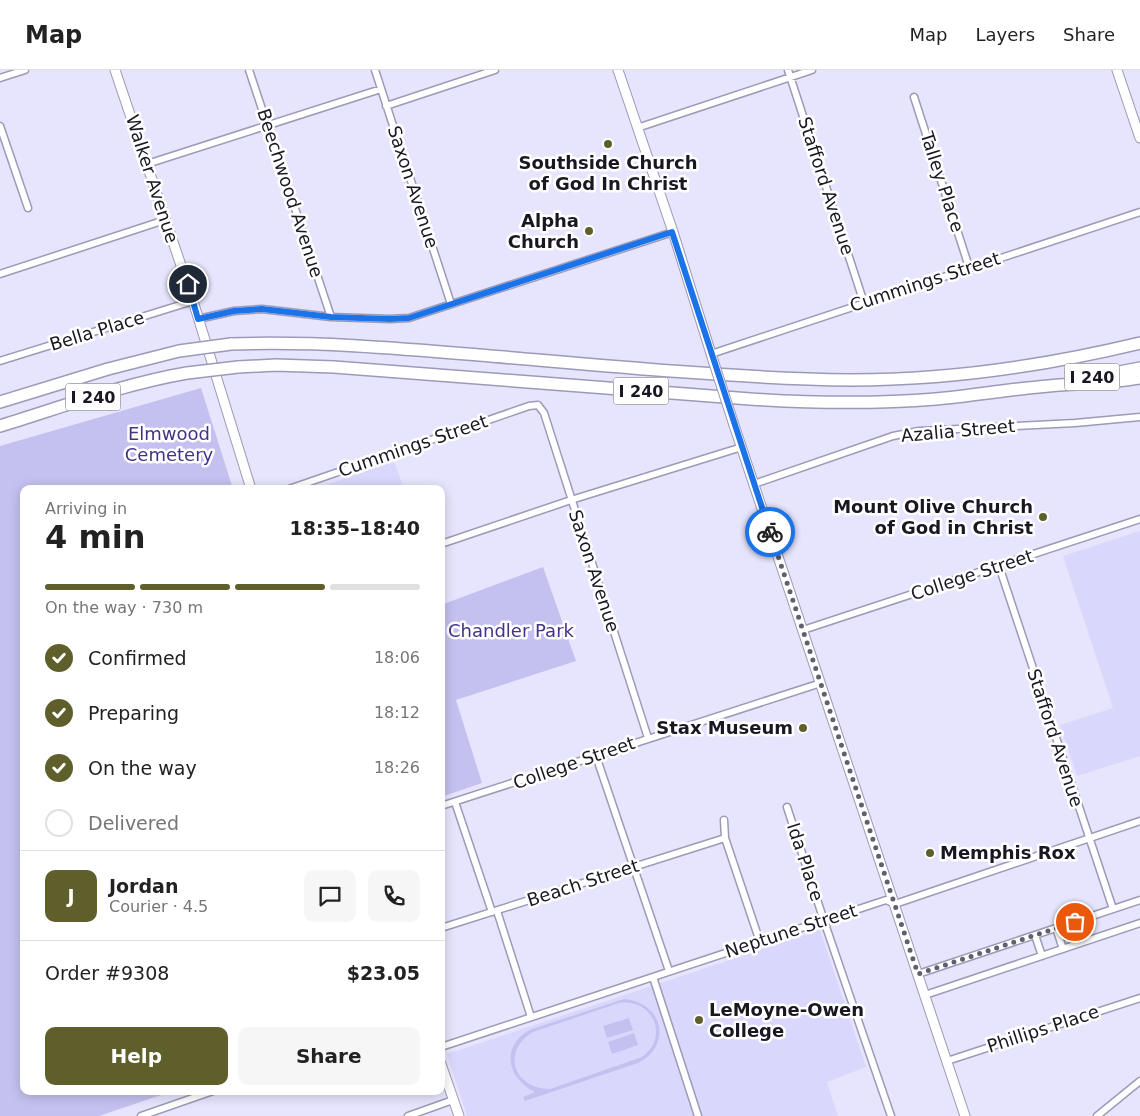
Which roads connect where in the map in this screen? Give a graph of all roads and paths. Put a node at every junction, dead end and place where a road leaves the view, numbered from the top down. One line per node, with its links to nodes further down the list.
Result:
1 (25, 70): 11 (street)
2 (115, 70): 20 (main road, Walker Avenue)
3 (249, 70): 16 (street, Beechwood Avenue)
4 (375, 70): 12 (street, Saxon Avenue)
5 (495, 70): 14 (street)
6 (618, 70): 18 (main road)
7 (788, 70): 10 (street, Stafford Avenue)
8 (812, 70): 10 (street)
9 (1117, 70): 15 (main road)
10 (791, 77): 18 (street); 28 (street, Stafford Avenue)
11 (0, 78)
12 (381, 89): 14 (street, Saxon Avenue); 16 (street)
13 (914, 97): 25 (street, Talley Place)
14 (386, 106): 29 (street, Saxon Avenue)
15 (1137, 119): 19 (main road)
16 (267, 125): 20 (street); 30 (street, Beechwood Avenue)
17 (0, 126): 21 (street)
18 (637, 128): 24 (main road)
19 (1140, 138)
20 (147, 164): 23 (main road, Walker Avenue)
21 (28, 208)
22 (1140, 212): 25 (street, Cummings Street)
23 (165, 220): 26 (street); 27 (main road, Walker Avenue)
24 (672, 232): 29 (street); 33 (main road)
25 (970, 267): 28 (street, Cummings Street)
26 (0, 274)
27 (193, 300): 31 (main road, Walker Avenue); 34 (street, Bella Place)
28 (864, 303): 33 (street, Cummings Street)
29 (451, 304): 30 (street)
30 (331, 317): 31 (street)
31 (198, 319): 44 (main road, Walker Avenue)
32 (1140, 343): 38 (highway, I 240, bridge)
33 (712, 357): 42 (main road, bridge)
34 (0, 362)
35 (1140, 368): 37 (highway, I 240)
36 (1140, 378): 37 (highway)
37 (1044, 386): 41 (highway, I 240, bridge)
38 (0, 402)
39 (538, 405): 45 (street, Cummings Street); 46 (street, Saxon Avenue)
40 (1140, 417): 43 (street, Azalia Street)
41 (0, 426)
42 (742, 448): 43 (main road); 46 (street)
43 (754, 484): 50 (main road)
44 (250, 485)
45 (301, 485)
46 (571, 500): 48 (street); 52 (street, Saxon Avenue)
47 (1140, 519): 49 (street, College Street)
48 (445, 543)
49 (999, 566): 50 (street, College Street); 60 (street, Stafford Avenue)
50 (803, 630): 51 (main road)
51 (821, 683): 52 (street, College Street); 63 (main road)
52 (648, 738): 53 (street, College Street)
53 (596, 756): 54 (street, College Street); 61 (street)
54 (455, 802): 55 (street, College Street); 65 (street)
55 (445, 805)
56 (788, 807): 66 (street, Ida Place)
57 (724, 820): 59 (street)
58 (1140, 821): 60 (street, Neptune Street)
59 (725, 838): 61 (street, Beach Street); 71 (street)
60 (1088, 838): 63 (street, Neptune Street); 64 (street, Stafford Avenue)
61 (634, 866): 65 (street, Beach Street); 74 (street)
62 (1140, 900): 64 (street)
63 (895, 904): 66 (street, Neptune Street); 75 (main road)
64 (1113, 909): 69 (street)
65 (494, 911): 68 (street, Beach Street); 79 (street)
66 (824, 921): 71 (street, Neptune Street); 90 (street, Ida Place)
67 (1140, 923): 72 (street)
68 (445, 927)
69 (1056, 928): 70 (street); 72 (street)
70 (1035, 935): 73 (street); 75 (street)
71 (760, 942): 74 (street, Neptune Street)
72 (1063, 949): 73 (street)
73 (1042, 956): 77 (street)
74 (670, 971): 76 (street, Neptune Street)
75 (918, 974): 77 (main road)
76 (653, 976): 79 (street, Neptune Street); 89 (street)
77 (925, 995): 81 (main road)
78 (1140, 998): 81 (street, Phillips Place)
79 (531, 1017): 80 (street, Neptune Street)
80 (445, 1046)
81 (947, 1061): 91 (main road)
82 (445, 1076): 85 (main road)
83 (1140, 1081): 92 (street)
84 (201, 1095): 86 (street)
85 (453, 1100): 87 (street); 88 (main road)
86 (141, 1116)
87 (408, 1116)
88 (458, 1116)
89 (698, 1116)
90 (891, 1116)
91 (965, 1116)
92 (1097, 1116)

